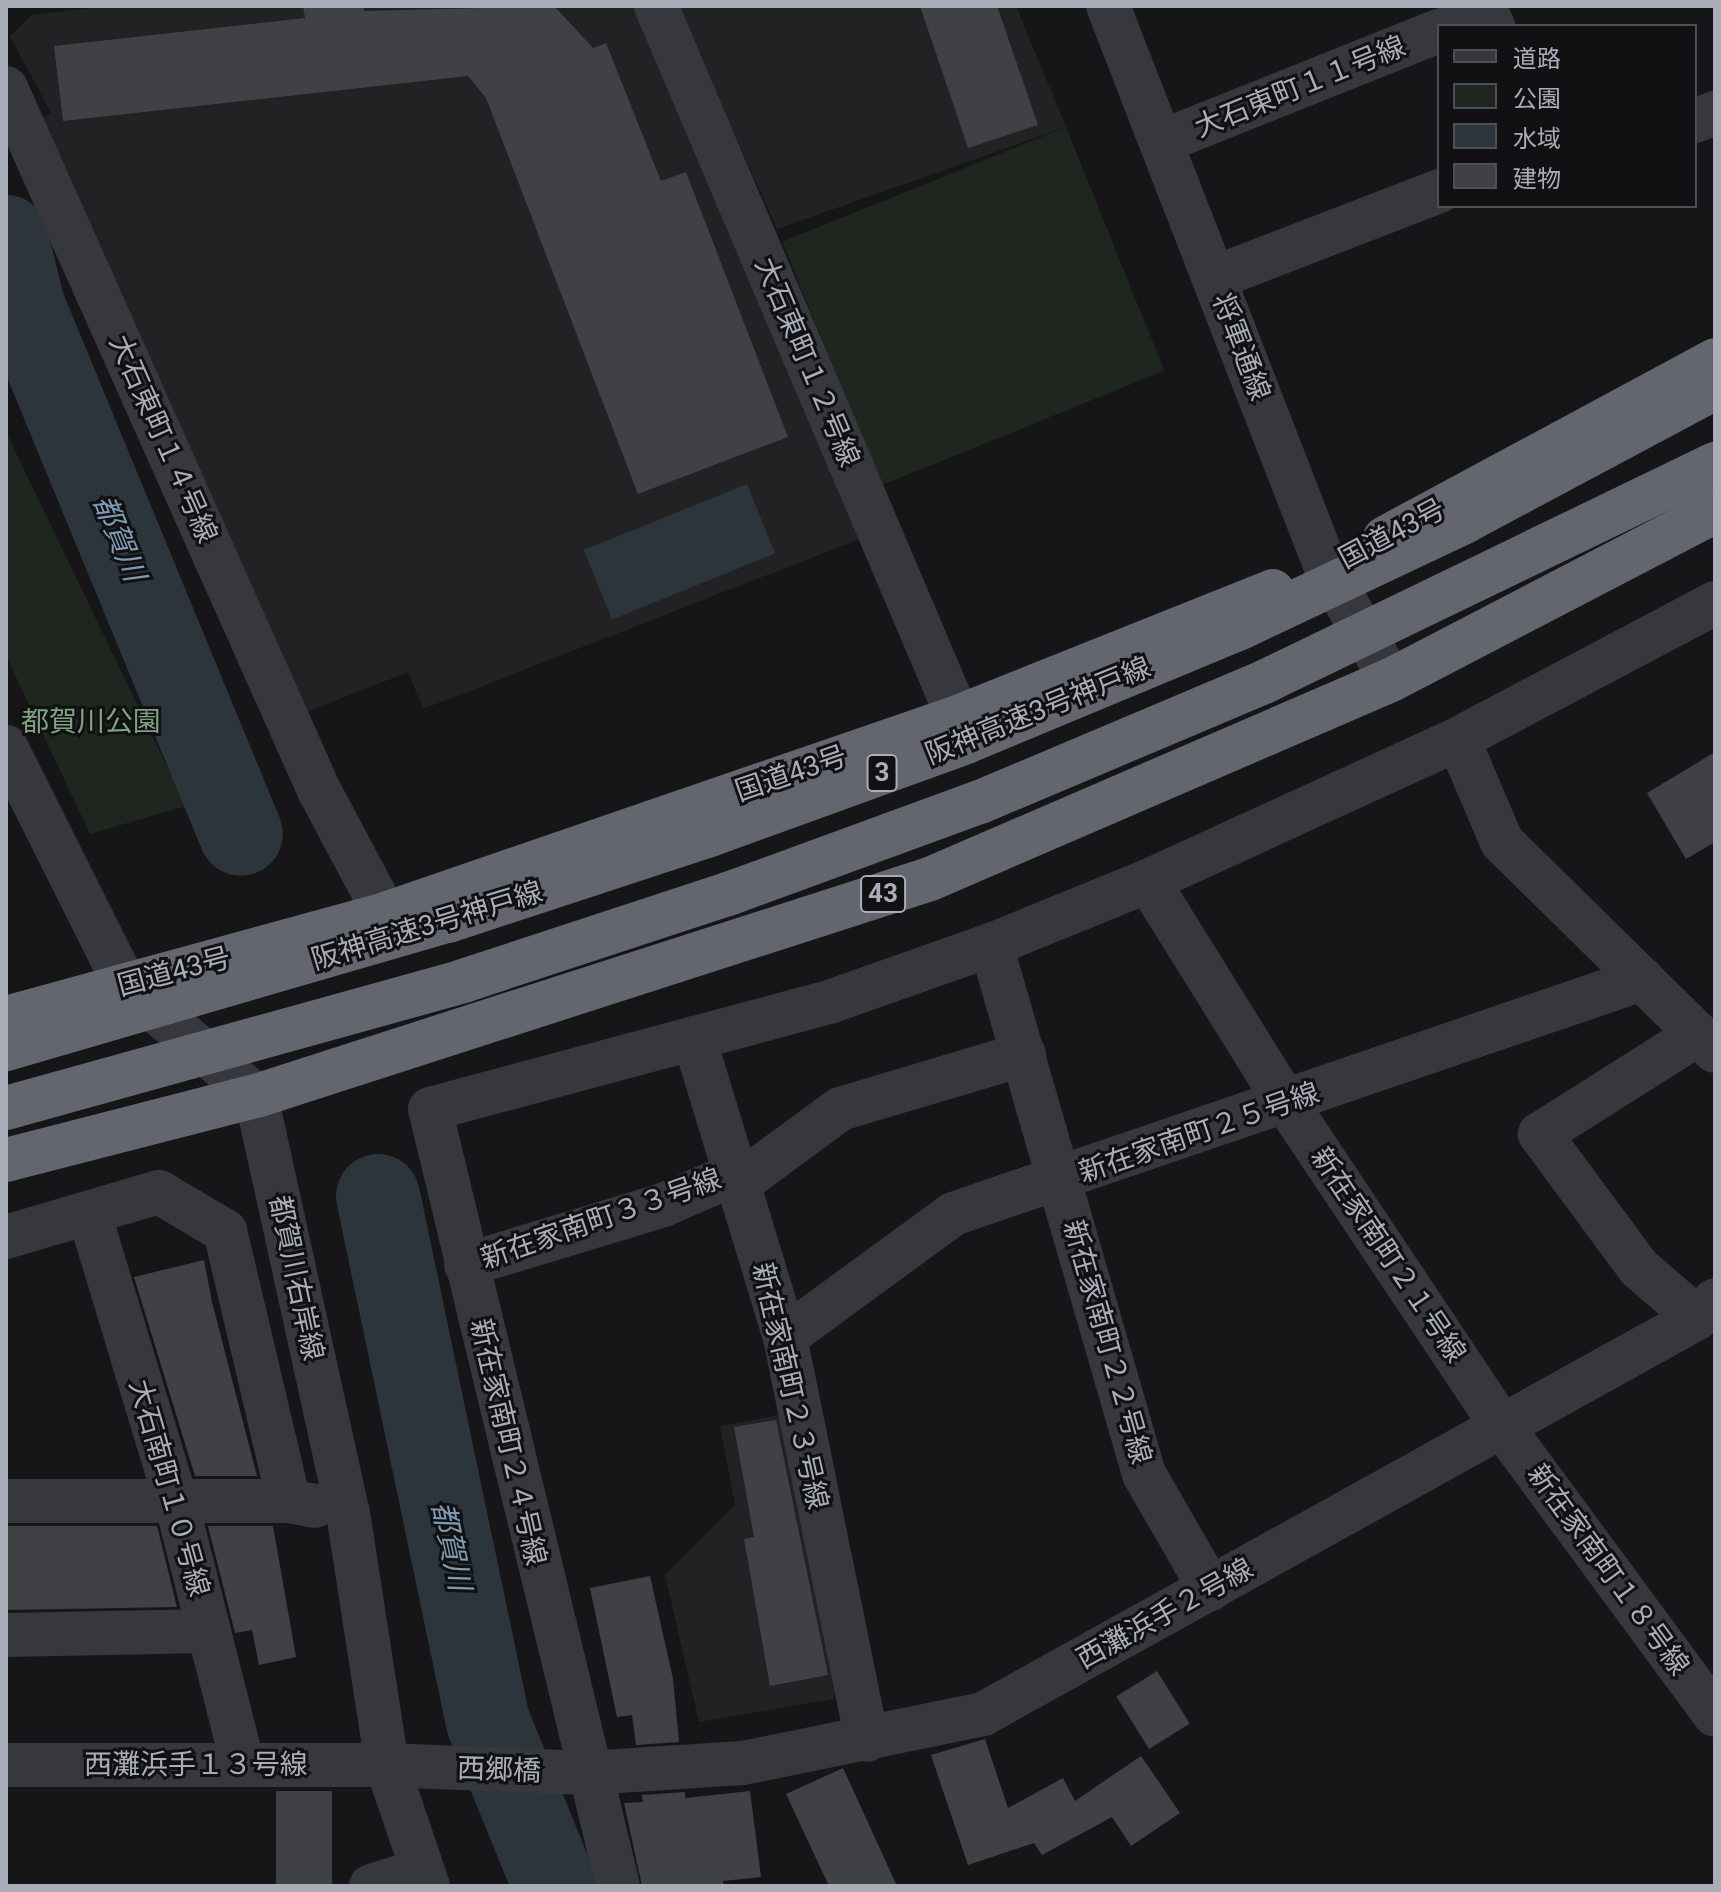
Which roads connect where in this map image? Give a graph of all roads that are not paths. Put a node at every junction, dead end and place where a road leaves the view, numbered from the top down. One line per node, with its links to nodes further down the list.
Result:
1 (656, 6): 17 (street, 大石東町１２号線)
2 (1108, 6): 7 (street, 将軍通線)
3 (1456, 24): 4 (street)
4 (1492, 24)
5 (1437, 32): 7 (street, 大石東町１１号線)
6 (6, 88): 21 (street, 大石東町１４号線)
7 (1161, 142): 9 (street, 将軍通線)
8 (1437, 192): 9 (street)
9 (1214, 278): 14 (street, 将軍通線)
10 (1715, 360): 14 (highway, 国道43号)
11 (1715, 388): 28 (highway, 阪神高速3号神戸線 / 3, bridge)
12 (1715, 464): 32 (highway, 3, bridge)
13 (1715, 511): 16 (highway, 43)
14 (1327, 570): 16 (street, 将軍通線); 17 (highway, 国道43号)
15 (1715, 603): 18 (street)
16 (1391, 680): 30 (highway, 43)
17 (958, 717): 21 (highway, 国道43号)
18 (1458, 739): 20 (street); 23 (street)
19 (6, 747): 24 (street)
20 (1148, 881): 22 (street); 31 (street, 新在家南町２１号線)
21 (385, 914): 24 (highway, 国道43号)
22 (991, 945): 26 (street); 29 (street, 新在家南町２２号線)
23 (1642, 979): 27 (street); 31 (street, 新在家南町２５号線)
24 (125, 985): 25 (highway, 国道43号); 30 (street)
25 (6, 1018)
26 (694, 1038): 34 (street, 新在家南町２３号線); 38 (street, 新在家南町２４号線)
27 (1706, 1042): 39 (street)
28 (6, 1049)
29 (1024, 1054): 34 (street, 新在家南町３３号線); 35 (street, 新在家南町２２号線)
30 (256, 1096): 33 (highway, 43); 45 (street, 都賀川右岸線)
31 (1287, 1104): 35 (street, 新在家南町２５号線); 41 (street, 新在家南町２１号線)
32 (6, 1108)
33 (6, 1160)
34 (737, 1179): 38 (street, 新在家南町３３号線); 40 (street, 新在家南町２３号線)
35 (1061, 1179): 40 (street, 新在家南町２５号線); 46 (street, 新在家南町２２号線)
36 (89, 1213): 37 (street); 43 (street, 大石南町１０号線); 44 (street)
37 (6, 1237)
38 (466, 1265): 54 (street, 新在家南町２４号線)
39 (1706, 1309): 41 (street, 西灘浜手２号線)
40 (785, 1337): 50 (street, 新在家南町２３号線)
41 (1501, 1425): 46 (street, 西灘浜手２号線); 49 (street, 新在家南町１８号線)
42 (6, 1501): 43 (street)
43 (176, 1501): 44 (street); 47 (street, 大石南町１０号線)
44 (289, 1501): 45 (street)
45 (348, 1513): 53 (street, 都賀川右岸線)
46 (1210, 1589): 50 (street, 西灘浜手２号線)
47 (209, 1631): 48 (street); 52 (street, 大石南町１０号線)
48 (6, 1635)
49 (1715, 1715)
50 (867, 1740): 54 (street, 西灘浜手２号線)
51 (6, 1765): 52 (street, 西灘浜手１３号線)
52 (243, 1765): 53 (street, 西灘浜手１３号線)
53 (387, 1765): 54 (street, 西郷橋); 55 (street, 都賀川右岸線)
54 (574, 1773): 57 (street, 新在家南町２４号線)
55 (425, 1878): 56 (street)
56 (371, 1886)
57 (618, 1886)

